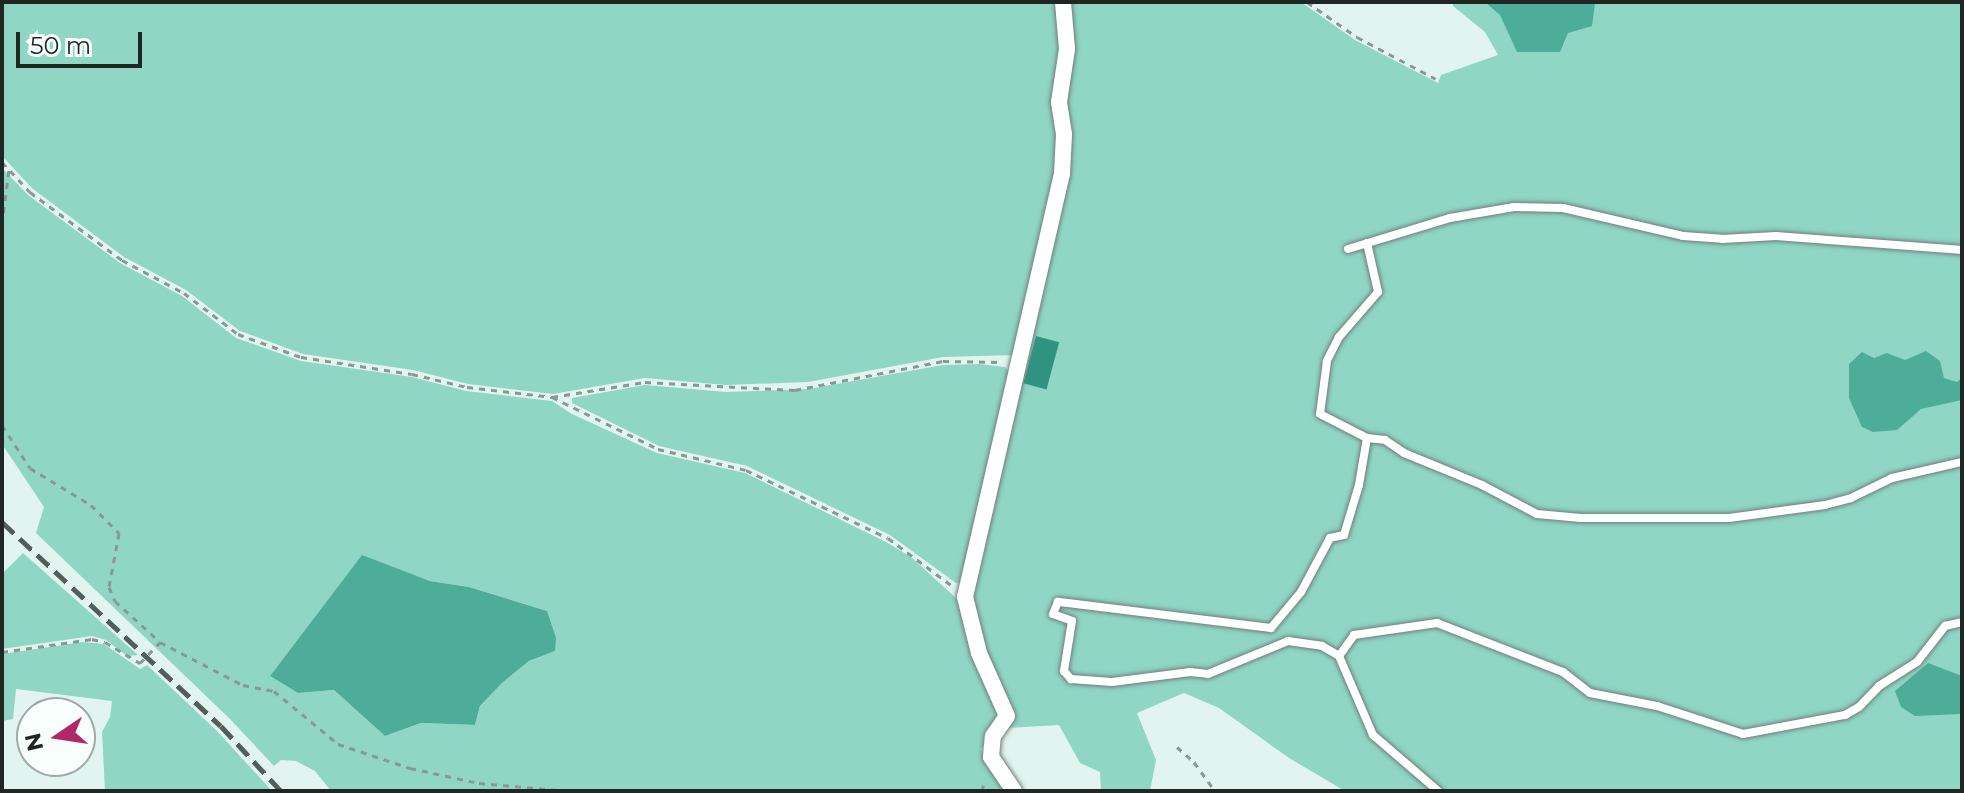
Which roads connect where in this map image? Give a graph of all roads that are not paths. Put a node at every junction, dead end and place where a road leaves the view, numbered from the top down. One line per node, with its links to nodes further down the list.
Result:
1 (1063, 2): 9 (street)
2 (1367, 243): 3 (lane); 4 (lane); 5 (lane)
3 (1348, 249)
4 (1962, 250)
5 (1367, 438): 6 (lane); 8 (lane)
6 (1962, 462)
7 (1962, 622): 8 (lane)
8 (1339, 656): 10 (lane)
9 (1014, 791)
10 (1438, 791)

